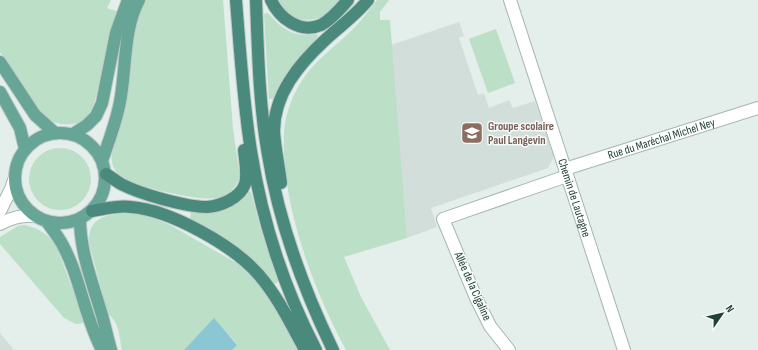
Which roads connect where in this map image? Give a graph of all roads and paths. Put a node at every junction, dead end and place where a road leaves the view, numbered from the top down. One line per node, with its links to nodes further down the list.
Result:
1 (128, 0): 14 (main road)
2 (139, 0): 16 (main road)
3 (236, 0): 9 (highway)
4 (256, 0): 27 (highway)
5 (271, 0): 6 (highway)
6 (348, 0)
7 (368, 0): 27 (highway)
8 (510, 0): 17 (street, Chemin de Lautagne)
9 (240, 43): 18 (highway); 31 (highway)
10 (0, 62): 13 (main road)
11 (0, 92): 15 (main road)
12 (758, 108): 17 (street, Rue du Maréchal Michel Ney)
13 (54, 133): 14 (main road); 15 (main road)
14 (73, 134): 16 (main road)
15 (24, 149): 19 (main road)
16 (102, 160): 18 (main road)
17 (566, 172): 24 (street, Rue du Maréchal Michel Ney); 34 (street, Chemin de Lautagne)
18 (106, 174): 21 (main road)
19 (14, 180): 20 (street); 22 (main road)
20 (0, 210)
21 (92, 211): 23 (main road); 30 (highway)
22 (35, 216): 25 (main road); 26 (street)
23 (80, 219): 25 (main road); 29 (main road)
24 (443, 219): 33 (street, Allée de la Cigaline)
25 (47, 222): 28 (main road)
26 (0, 224)
27 (292, 254): 32 (highway)
28 (102, 350)
29 (111, 350)
30 (305, 350)
31 (316, 350)
32 (333, 350)
33 (509, 350)
34 (624, 350)

